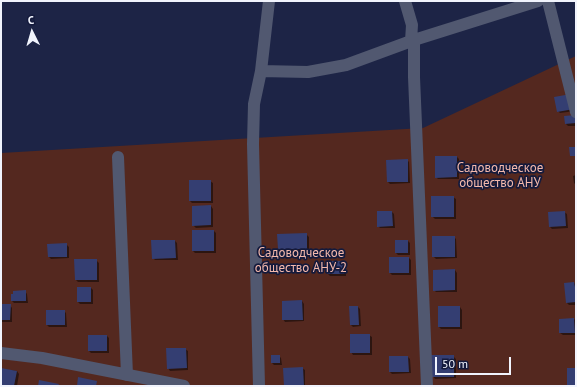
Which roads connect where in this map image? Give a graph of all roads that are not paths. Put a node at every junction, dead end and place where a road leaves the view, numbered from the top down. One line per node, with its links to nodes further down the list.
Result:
1 (269, 1): 6 (street)
2 (405, 1): 5 (street)
3 (538, 1): 5 (street)
4 (548, 1): 7 (street)
5 (412, 40): 6 (street); 13 (street)
6 (261, 71): 12 (street)
7 (576, 112)
8 (118, 157): 10 (street)
9 (1, 353): 10 (street)
10 (127, 375): 11 (street)
11 (184, 386)
12 (259, 386)
13 (427, 386)

